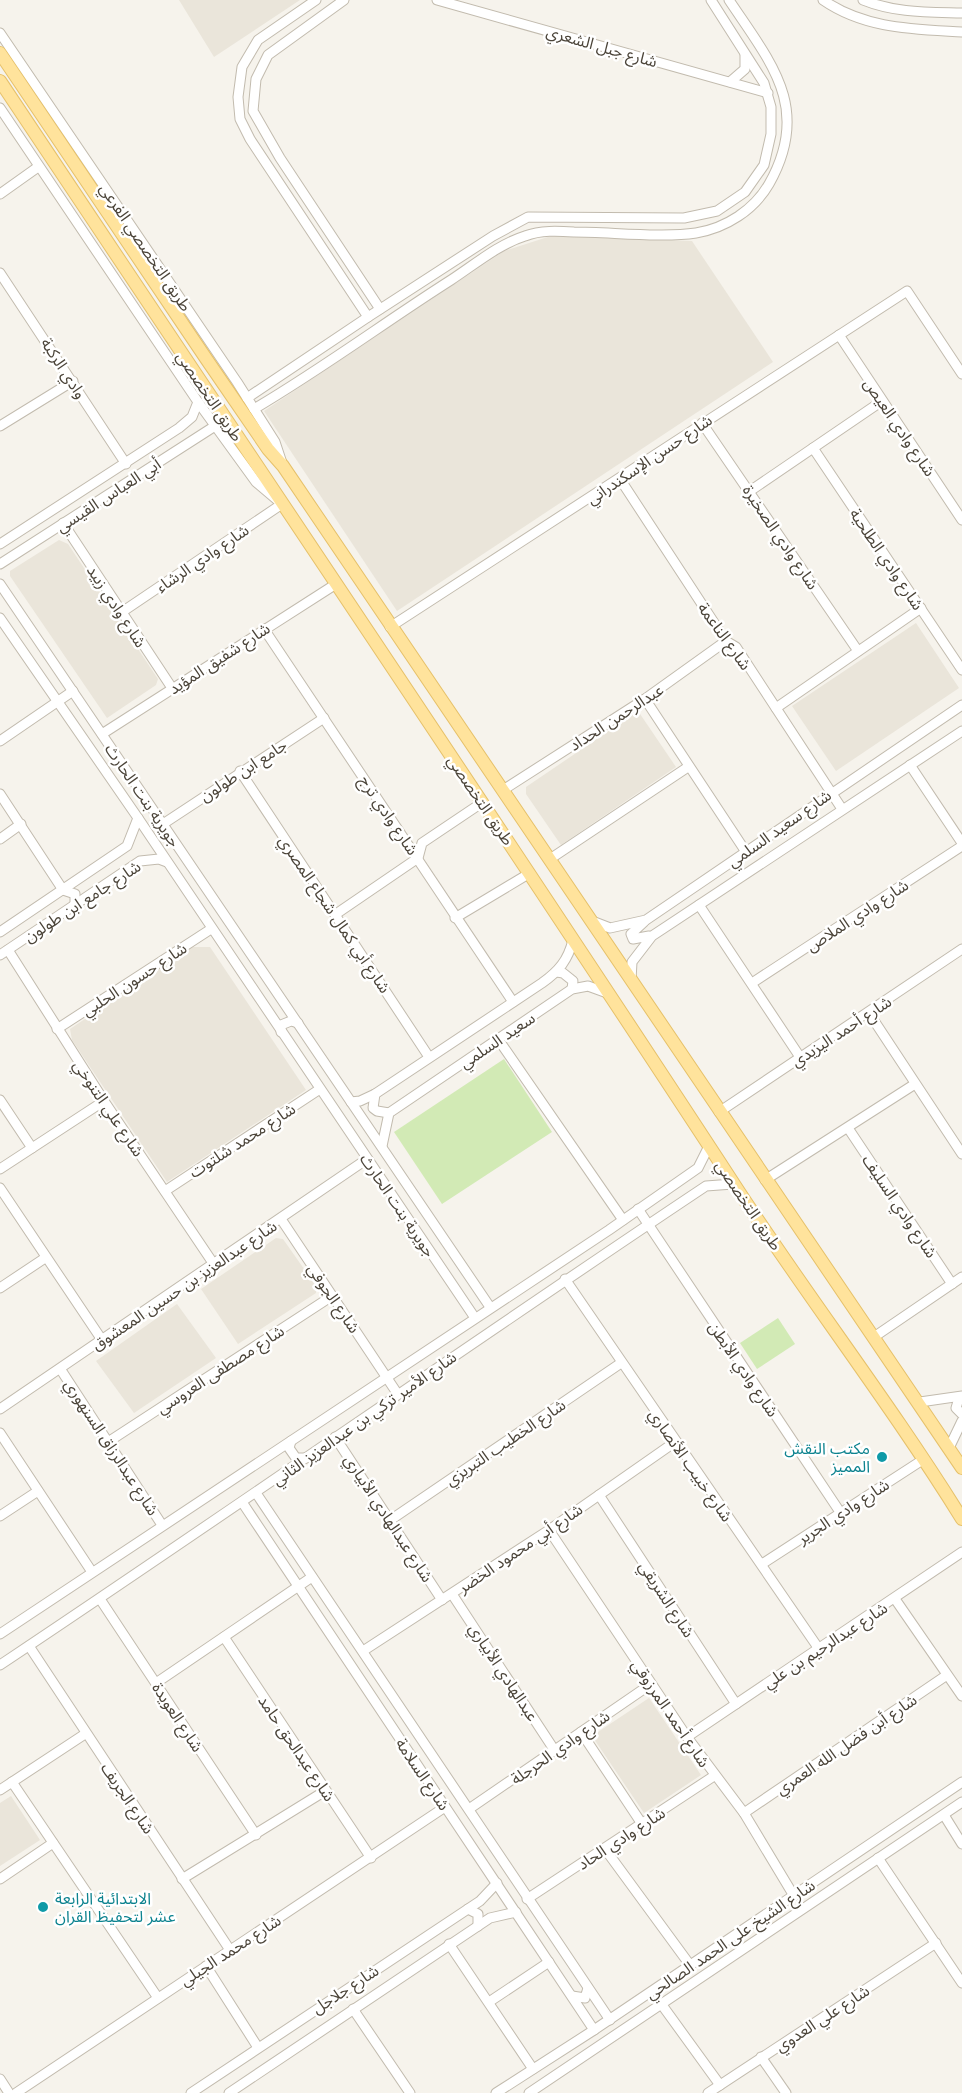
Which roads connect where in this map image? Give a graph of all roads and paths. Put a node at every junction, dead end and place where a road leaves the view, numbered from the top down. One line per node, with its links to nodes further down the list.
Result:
1 (316, 0): 27 (street)
2 (344, 0): 26 (street)
3 (437, 0): 16 (street, شارع جبل الشعري)
4 (711, 0): 14 (street)
5 (729, 0): 20 (street)
6 (824, 0): 10 (street)
7 (863, 0): 8 (street)
8 (923, 12): 9 (street); 10 (street)
9 (962, 13)
10 (922, 30): 11 (street)
11 (962, 32)
12 (0, 33): 33 (street, طريق التخصصي الفرعي)
13 (0, 53): 44 (main road, طريق التخصصي)
14 (745, 53): 16 (street); 17 (street)
15 (0, 81): 47 (main road, طريق التخصصي)
16 (730, 82): 17 (street, شارع جبل الشعري)
17 (768, 93): 19 (street)
18 (0, 108): 21 (street)
19 (766, 158): 20 (street); 24 (street)
20 (781, 162): 25 (street)
21 (38, 167): 22 (street); 35 (street)
22 (0, 194)
23 (0, 273): 32 (street, وادي الركبة)
24 (408, 291): 25 (street); 26 (street)
25 (415, 303): 30 (street)
26 (380, 309): 27 (street)
27 (368, 316): 29 (street)
28 (839, 335): 31 (street, شارع حسن الإسكندراني); 34 (street, شارع وادي العيص); 37 (street, شارع حسن الإسكندراني)
29 (300, 362): 30 (street); 33 (street)
30 (308, 374): 36 (street)
31 (962, 374)
32 (73, 381): 38 (street); 43 (street, وادي الركبة)
33 (247, 398): 36 (street, طريق التخصصي الفرعي)
34 (882, 401): 42 (street); 48 (street, شارع وادي العيص)
35 (198, 402): 39 (street); 40 (street, أبي العباس القيسي)
36 (255, 410): 44 (street, طريق التخصصي الفرعي)
37 (702, 423): 45 (street, شارع حسن الإسكندراني); 46 (street, شارع وادي الصخيرة)
38 (0, 426)
39 (215, 426): 41 (street, أبي العباس القيسي); 47 (street)
40 (179, 428): 41 (street); 43 (street, أبي العباس القيسي)
41 (191, 441): 49 (street, أبي العباس القيسي)
42 (813, 448): 46 (street); 56 (street, شارع وادي الطلحية)
43 (126, 464): 50 (street, أبي العباس القيسي)
44 (283, 466): 59 (main road, طريق التخصصي)
45 (620, 479): 59 (street, شارع حسن الإسكندراني); 63 (street, شارع الناعمة)
46 (750, 491): 64 (street, شارع وادي الصخيرة)
47 (282, 504): 55 (main road, طريق التخصصي); 57 (street, شارع وادي الرشاء)
48 (962, 520)
49 (63, 524): 52 (street, أبي العباس القيسي); 57 (street, شارع وادي زبيد)
50 (1, 544)
51 (0, 555): 52 (street)
52 (12, 556): 53 (street, أبي العباس القيسي)
53 (0, 564)
54 (0, 584): 67 (street, جويرية بنت الحارث)
55 (336, 584): 60 (street, شارع شفيق المؤيد); 82 (main road, طريق التخصصي)
56 (921, 608): 64 (street); 65 (street, شارع وادي الطلحية)
57 (122, 612): 66 (street, شارع وادي زبيد)
58 (0, 618): 61 (street, جويرية بنت الحارث)
59 (390, 627): 79 (main road, طريق التخصصي)
60 (264, 629): 66 (street, شارع شفيق المؤيد); 72 (street, شارع وادي ترج)
61 (10, 633): 62 (street); 69 (street, جويرية بنت الحارث)
62 (0, 639)
63 (726, 641): 68 (street, عبدالرحمن الحداد); 71 (street, شارع الناعمة)
64 (858, 651): 71 (street)
65 (962, 670)
66 (172, 688): 74 (street, شارع شفيق المؤيد)
67 (73, 691): 69 (street); 74 (street, جويرية بنت الحارث)
68 (645, 699): 77 (street); 79 (street, عبدالرحمن الحداد)
69 (57, 702): 75 (street); 84 (street, جويرية بنت الحارث)
70 (962, 705): 80 (street, شارع سعيد السلمي)
71 (776, 708): 80 (street, شارع الناعمة)
72 (324, 718): 78 (street, جامع ابن طولون); 90 (street, شارع وادي ترج)
73 (962, 731): 76 (street, شارع سعيد السلمي)
74 (102, 734): 86 (street, جويرية بنت الحارث)
75 (0, 741)
76 (910, 765): 83 (street, شارع سعيد السلمي); 88 (street)
77 (688, 767): 89 (street); 91 (street)
78 (240, 771): 86 (street, جامع ابن طولون); 101 (street, شارع أبي كمال شجاع المصري)
79 (503, 790): 91 (main road, طريق التخصصي)
80 (831, 793): 83 (street, شارع الناعمة); 89 (street, شارع سعيد السلمي)
81 (0, 794): 85 (street)
82 (483, 802): 90 (street); 93 (main road, طريق التخصصي)
83 (842, 809): 99 (street, شارع سعيد السلمي)
84 (138, 818): 92 (street, جويرية بنت الحارث); 94 (street, شارع جامع ابن طولون)
85 (21, 824): 87 (street); 95 (street)
86 (163, 824): 117 (street, جويرية بنت الحارث)
87 (0, 838)
88 (962, 845): 113 (street, شارع وادي الملاص)
89 (746, 852): 97 (street, شارع سعيد السلمي)
90 (417, 858): 101 (street); 102 (street, شارع وادي ترج)
91 (550, 859): 103 (main road, طريق التخصصي)
92 (167, 862): 96 (street, شارع جامع ابن طولون); 105 (street, جويرية بنت الحارث)
93 (530, 873): 102 (street); 108 (main road, طريق التخصصي)
94 (80, 880): 95 (street, شارع جامع ابن طولون); 96 (street)
95 (63, 890): 98 (street); 106 (street, شارع جامع ابن طولون)
96 (90, 896): 98 (street, شارع جامع ابن طولون)
97 (679, 897): 100 (street); 104 (street, شارع سعيد السلمي)
98 (75, 905): 110 (street, شارع جامع ابن طولون)
99 (699, 905): 100 (street, شارع سعيد السلمي); 113 (street)
100 (688, 912): 107 (street, شارع سعيد السلمي)
101 (336, 914): 125 (street, شارع أبي كمال شجاع المصري)
102 (456, 918): 116 (street, شارع وادي ترج)
103 (590, 920): 104 (street, شارع سعيد السلمي); 112 (main road, طريق التخصصي)
104 (646, 920): 107 (street)
105 (211, 929): 119 (street, جويرية بنت الحارث); 121 (street, شارع حسون الحلبي)
106 (0, 932)
107 (652, 936): 112 (street, شارع سعيد السلمي)
108 (573, 940): 111 (street, سعيد السلمي); 115 (main road, طريق التخصصي)
109 (962, 949): 118 (street, شارع أحمد اليزيدي)
110 (4, 952): 121 (street, شارع علي التنوخي)
111 (557, 972): 114 (street); 116 (street, سعيد السلمي)
112 (631, 983): 132 (main road, طريق التخصصي)
113 (752, 983): 124 (street)
114 (572, 989): 115 (street); 123 (street, سعيد السلمي)
115 (610, 994): 136 (main road, طريق التخصصي)
116 (513, 1002): 125 (street, سعيد السلمي)
117 (286, 1006): 119 (street); 120 (street, جويرية بنت الحارث)
118 (869, 1013): 124 (street, شارع أحمد اليزيدي); 126 (street)
119 (270, 1016): 122 (street, جويرية بنت الحارث)
120 (298, 1023): 122 (street); 131 (street, جويرية بنت الحارث)
121 (57, 1029): 130 (street, شارع علي التنوخي)
122 (281, 1032): 127 (street, جويرية بنت الحارث)
123 (498, 1039): 133 (street, سعيد السلمي); 149 (street)
124 (800, 1057): 132 (street, شارع أحمد اليزيدي)
125 (429, 1058): 128 (street, سعيد السلمي)
126 (915, 1084): 134 (street); 138 (street)
127 (320, 1089): 139 (street, جويرية بنت الحارث); 146 (street, شارع محمد شلتوت)
128 (375, 1094): 131 (street, سعيد السلمي); 133 (street)
129 (0, 1100): 137 (street)
130 (104, 1101): 137 (street); 146 (street, شارع علي التنوخي)
131 (351, 1102): 135 (street, جويرية بنت الحارث)
132 (720, 1112): 142 (main road, طريق التخصصي)
133 (389, 1113): 135 (street)
134 (848, 1128): 142 (street); 159 (street, شارع وادي السليف)
135 (382, 1146): 161 (street, جويرية بنت الحارث)
136 (709, 1146): 140 (street, شارع الأمير تركي بن عبدالعزيز الثاني); 143 (main road, طريق التخصصي)
137 (32, 1148): 141 (street)
138 (962, 1154)
139 (366, 1159): 148 (street, شارع عبدالعزيز بن حسين المعشوق); 163 (street, جويرية بنت الحارث)
140 (698, 1168): 144 (street); 147 (street, شارع الأمير تركي بن عبدالعزيز الثاني)
141 (0, 1169)
142 (765, 1180): 166 (main road, طريق التخصصي)
143 (733, 1184): 144 (street, شارع الأمير تركي بن عبدالعزيز الثاني); 184 (main road, طريق التخصصي)
144 (706, 1186): 150 (street, شارع الأمير تركي بن عبدالعزيز الثاني)
145 (0, 1188): 155 (street)
146 (165, 1191): 156 (street, شارع علي التنوخي)
147 (638, 1209): 149 (street, شارع الأمير تركي بن عبدالعزيز الثاني); 150 (street, شارع وادي الأبطن)
148 (281, 1219): 156 (street, شارع عبدالعزيز بن حسين المعشوق); 162 (street, شارع الجوفي)
149 (623, 1220): 151 (street, شارع الأمير تركي بن عبدالعزيز الثاني)
150 (648, 1225): 153 (street, شارع الأمير تركي بن عبدالعزيز الثاني); 191 (street, شارع وادي الأبطن)
151 (609, 1230): 152 (street, شارع الأمير تركي بن عبدالعزيز الثاني); 153 (street)
152 (591, 1242): 154 (street); 164 (street, شارع الأمير تركي بن عبدالعزيز الثاني)
153 (620, 1242): 154 (street, شارع الأمير تركي بن عبدالعزيز الثاني)
154 (600, 1256): 158 (street, شارع الأمير تركي بن عبدالعزيز الثاني)
155 (45, 1258): 160 (street); 167 (street)
156 (213, 1263): 167 (street, شارع عبدالعزيز بن حسين المعشوق)
157 (962, 1277): 159 (street)
158 (565, 1279): 168 (street, شارع خبيب الأنصاري); 171 (street, شارع الأمير تركي بن عبدالعزيز الثاني)
159 (952, 1284): 166 (street)
160 (0, 1288)
161 (479, 1291): 163 (street); 164 (street, جويرية بنت الحارث)
162 (332, 1296): 170 (street, شارع الجوفي); 180 (street, شارع مصطفى العروسي)
163 (465, 1304): 165 (street, جويرية بنت الحارث)
164 (490, 1307): 165 (street, شارع الأمير تركي بن عبدالعزيز الثاني)
165 (475, 1317): 170 (street, شارع الأمير تركي بن عبدالعزيز الثاني)
166 (874, 1337): 173 (main road, طريق التخصصي)
167 (102, 1340): 169 (street, شارع عبدالعزيز بن حسين المعشوق)
168 (621, 1363): 181 (street, شارع خبيب الأنصاري); 195 (street, شارع الخطيب التبريزي)
169 (61, 1370): 174 (street, شارع عبدالعزيز بن حسين المعشوق); 180 (street, شارع عبدالرزاق السنهوري)
170 (387, 1376): 171 (street, شارع الجوفي); 179 (street, شارع الأمير تركي بن عبدالعزيز الثاني)
171 (397, 1393): 178 (street, شارع الأمير تركي بن عبدالعزيز الثاني)
172 (961, 1397): 173 (street); 175 (street)
173 (920, 1402): 182 (main road, طريق التخصصي)
174 (0, 1409)
175 (962, 1414)
176 (962, 1421): 182 (street)
177 (0, 1433): 186 (street)
178 (335, 1437): 183 (street, شارع الأمير تركي بن عبدالعزيز الثاني); 195 (street, شارع عبدالهادي الأبياري)
179 (291, 1441): 183 (street); 196 (street, شارع الأمير تركي بن عبدالعزيز الثاني)
180 (108, 1442): 196 (street, شارع عبدالرزاق السنهوري)
181 (675, 1442): 188 (street, شارع أبي محمود الخضر); 199 (street, شارع خبيب الأنصاري)
182 (949, 1448): 185 (main road, طريق التخصصي)
183 (306, 1458): 187 (street, شارع الأمير تركي بن عبدالعزيز الثاني)
184 (924, 1459): 191 (street, شارع وادي الجرير); 194 (main road, طريق التخصصي)
185 (962, 1468)
186 (39, 1491): 192 (street); 200 (street)
187 (256, 1493): 189 (street, شارع الأمير تركي بن عبدالعزيز الثاني); 190 (street)
188 (598, 1495): 197 (street, شارع أبي محمود الخضر); 217 (street, شارع الشريقي)
189 (242, 1502): 193 (street, شارع السلامة); 204 (street, شارع الأمير تركي بن عبدالعزيز الثاني)
190 (264, 1506): 193 (street); 201 (street)
191 (840, 1512): 199 (street, شارع وادي الجرير)
192 (0, 1516)
193 (252, 1517): 202 (street, شارع السلامة)
194 (962, 1519)
195 (389, 1521): 206 (street, شارع عبدالهادي الأبياري)
196 (162, 1525): 200 (street, شارع الأمير تركي بن عبدالعزيز الثاني)
197 (549, 1530): 203 (street, شارع أبي محمود الخضر); 215 (street, شارع أحمد المرزوقي)
198 (962, 1552): 205 (street, شارع عبدالرحيم بن علي)
199 (762, 1564): 210 (street, شارع خبيب الأنصاري)
200 (92, 1572): 207 (street, شارع الأمير تركي بن عبدالعزيز الثاني)
201 (312, 1577): 202 (street); 211 (street)
202 (298, 1586): 208 (street); 228 (street, شارع السلامة)
203 (452, 1594): 206 (street, شارع أبي محمود الخضر); 221 (street, عبدالهادي الأبياري)
204 (100, 1599): 209 (street, شارع الأمير تركي بن عبدالعزيز الثاني); 214 (street, شارع العويدة)
205 (895, 1599): 210 (street, شارع عبدالرحيم بن علي); 213 (street)
206 (442, 1600): 211 (street, شارع أبي محمود الخضر)
207 (0, 1634)
208 (224, 1637): 214 (street); 226 (street, شارع عبدالحق حامد)
209 (29, 1646): 212 (street, شارع الأمير تركي بن عبدالعزيز الثاني); 219 (street, شارع الجريف)
210 (819, 1650): 217 (street, شارع عبدالرحيم بن علي)
211 (363, 1651): 229 (street)
212 (0, 1665)
213 (947, 1675): 216 (street); 230 (street, شارع أبن فضل الله العمري)
214 (156, 1683): 233 (street, شارع العويدة)
215 (651, 1684): 218 (street, شارع وادي الحرجلة); 220 (street, شارع أحمد المرزوقي)
216 (962, 1696)
217 (736, 1704): 220 (street, شارع عبدالرحيم بن علي)
218 (580, 1732): 221 (street, شارع وادي الحرجلة); 232 (street)
219 (85, 1734): 223 (street); 239 (street, شارع الجريف)
220 (687, 1737): 222 (street, شارع أحمد المرزوقي)
221 (555, 1751): 229 (street, شارع وادي الحرجلة)
222 (714, 1776): 230 (street, شارع أحمد المرزوقي); 232 (street, شارع وادي الحاد)
223 (12, 1782): 225 (street); 234 (street)
224 (962, 1782): 242 (street, شارع الشيخ على الحمد الصالحي)
225 (0, 1790)
226 (325, 1791): 233 (street); 237 (street, شارع عبدالحق حامد)
227 (962, 1802): 231 (street, شارع الشيخ على الحمد الصالحي)
228 (445, 1807): 237 (street, شارع محمد الجيلي); 241 (street, شارع السلامة)
229 (469, 1809): 243 (street)
230 (744, 1813): 242 (street, شارع أحمد المرزوقي)
231 (944, 1815): 235 (street); 238 (street, شارع الشيخ على الحمد الصالحي)
232 (642, 1824): 236 (street, شارع وادي الحاد)
233 (256, 1835): 239 (street)
234 (53, 1843): 240 (street); 256 (street)
235 (962, 1844)
236 (605, 1849): 243 (street, شارع وادي الحاد); 251 (street)
237 (371, 1858): 249 (street, شارع محمد الجيلي)
238 (879, 1858): 247 (street); 258 (street, شارع الشيخ على الحمد الصالحي)
239 (182, 1879): 249 (street, شارع الجريف)
240 (0, 1880)
241 (497, 1883): 244 (street, شارع جلاجل); 245 (street, شارع السلامة)
242 (794, 1896): 251 (street, شارع الشيخ على الحمد الصالحي)
243 (527, 1899): 254 (street)
244 (468, 1909): 246 (street); 262 (street, شارع جلاجل)
245 (516, 1912): 246 (street, شارع جلاجل); 250 (street, شارع السلامة)
246 (478, 1926): 248 (street, شارع جلاجل)
247 (936, 1943): 253 (street); 263 (street, شارع علي العدوي)
248 (449, 1944): 257 (street); 259 (street, شارع جلاجل)
249 (230, 1950): 252 (street, شارع محمد الجيلي)
250 (549, 1962): 255 (street, شارع السلامة); 257 (street)
251 (690, 1965): 260 (street, شارع الشيخ على الحمد الصالحي)
252 (206, 1966): 256 (street, شارع محمد الجيلي); 262 (street)
253 (962, 1983)
254 (588, 1988): 255 (street); 260 (street)
255 (572, 1996): 261 (street, شارع السلامة)
256 (158, 1998): 269 (street, شارع محمد الجيلي)
257 (489, 2002): 264 (street)
258 (662, 2005): 266 (street); 273 (street, شارع الشيخ على الحمد الصالحي)
259 (353, 2009): 270 (street, شارع جلاجل); 271 (street)
260 (610, 2020): 261 (street, شارع الشيخ على الحمد الصالحي)
261 (594, 2030): 264 (street, شارع الشيخ على الحمد الصالحي)
262 (257, 2046): 267 (street, شارع جلاجل)
263 (761, 2057): 266 (street, شارع علي العدوي); 275 (street)
264 (533, 2069): 272 (street, شارع الشيخ على الحمد الصالحي)
265 (0, 2079): 268 (street)
266 (720, 2085): 274 (street, شارع علي العدوي)
267 (193, 2092)
268 (9, 2093)
269 (15, 2093)
270 (229, 2093)
271 (410, 2093)
272 (496, 2093)
273 (529, 2093)
274 (708, 2093)
275 (786, 2093)

